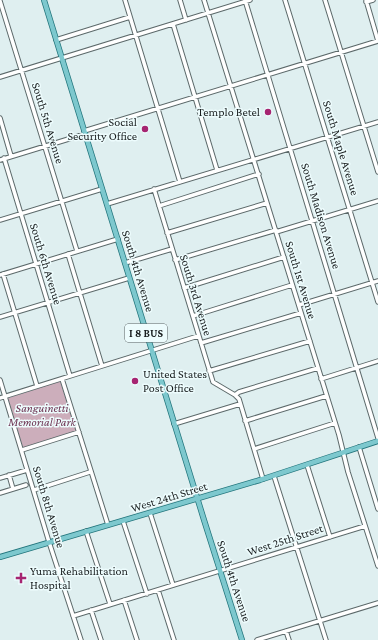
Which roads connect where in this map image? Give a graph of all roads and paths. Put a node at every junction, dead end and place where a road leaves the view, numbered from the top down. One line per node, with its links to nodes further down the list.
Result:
1 (44, 0): 16 (main road, South 4th Avenue / I 8 BUS)
2 (125, 0): 12 (street)
3 (180, 0): 13 (street)
4 (204, 0): 11 (street, South 1st Avenue)
5 (247, 0): 11 (street); 22 (street, South Madison Avenue)
6 (285, 0): 20 (street, South Maple Avenue)
7 (325, 0): 18 (street)
8 (373, 0): 10 (street)
9 (0, 1): 21 (street, South 5th Avenue)
10 (366, 1): 17 (street)
11 (208, 13): 13 (street); 24 (street, South 1st Avenue)
12 (130, 17): 15 (street); 16 (street)
13 (186, 20): 14 (street)
14 (172, 24): 15 (street); 25 (street)
15 (136, 35): 19 (street); 26 (street)
16 (56, 40): 19 (main road, South 4th Avenue / I 8 BUS)
17 (378, 41): 18 (street)
18 (341, 52): 20 (street); 29 (street)
19 (62, 58): 21 (street); 30 (main road, South 4th Avenue / I 8 BUS)
20 (305, 63): 22 (street); 31 (street, South Maple Avenue)
21 (22, 70): 23 (street); 32 (street, South 5th Avenue)
22 (268, 74): 24 (street); 33 (street, South Madison Avenue)
23 (0, 77)
24 (231, 86): 25 (street); 36 (street, South 1st Avenue)
25 (195, 97): 26 (street); 37 (street)
26 (158, 108): 30 (street); 40 (street)
27 (0, 118): 34 (street)
28 (378, 122): 29 (street)
29 (364, 126): 31 (street); 38 (street)
30 (84, 132): 32 (street); 42 (main road, South 4th Avenue / I 8 BUS)
31 (327, 137): 33 (street); 48 (street, South Maple Avenue)
32 (45, 146): 34 (street); 43 (street, South 5th Avenue)
33 (290, 148): 36 (street); 51 (street, South Madison Avenue)
34 (11, 156): 35 (street)
35 (2, 159): 49 (street, South 6th Avenue)
36 (254, 159): 37 (street); 39 (street, South 1st Avenue)
37 (217, 170): 40 (street)
38 (378, 172)
39 (259, 174): 45 (street, South 1st Avenue); 47 (street)
40 (180, 182): 41 (street)
41 (154, 189): 46 (street); 47 (street, South 3rd Avenue)
42 (102, 190): 43 (street); 46 (main road, South 4th Avenue / I 8 BUS)
43 (62, 201): 49 (street); 56 (street, South 5th Avenue)
44 (378, 201): 48 (street)
45 (267, 203): 52 (street, South 1st Avenue); 53 (street)
46 (107, 204): 54 (main road, South 4th Avenue / I 8 BUS)
47 (159, 206): 53 (street, South 3rd Avenue)
48 (350, 210): 51 (street); 65 (street, South Maple Avenue)
49 (21, 214): 50 (street); 61 (street, South 6th Avenue)
50 (0, 220)
51 (312, 221): 52 (street); 69 (street, South Madison Avenue)
52 (276, 231): 58 (street, South 1st Avenue); 59 (street)
53 (167, 233): 55 (street, South 3rd Avenue)
54 (118, 239): 56 (street); 60 (main road, South 4th Avenue / I 8 BUS)
55 (172, 249): 59 (street, South 3rd Avenue); 60 (street)
56 (77, 251): 57 (street)
57 (68, 254): 61 (street); 68 (street)
58 (284, 257): 66 (street, South 1st Avenue); 67 (street)
59 (175, 260): 67 (street, South 3rd Avenue)
60 (125, 263): 63 (main road, South 4th Avenue / I 8 BUS)
61 (36, 264): 62 (street); 71 (street, South 6th Avenue)
62 (1, 274): 73 (street)
63 (129, 278): 68 (street); 80 (main road, South 4th Avenue / I 8 BUS)
64 (378, 281): 65 (street)
65 (372, 283): 69 (street); 70 (street, South Maple Avenue)
66 (292, 285): 72 (street, South 1st Avenue); 75 (street)
67 (184, 288): 75 (street, South 3rd Avenue)
68 (80, 293): 71 (street); 82 (street)
69 (335, 294): 72 (street); 84 (street, South Madison Avenue)
70 (378, 302)
71 (47, 303): 73 (street); 86 (street, South 6th Avenue)
72 (299, 305): 74 (street, South 1st Avenue)
73 (14, 313): 76 (street); 90 (street)
74 (301, 313): 78 (street, South 1st Avenue); 79 (street)
75 (193, 316): 77 (street, South 3rd Avenue)
76 (0, 317)
77 (198, 336): 79 (street, South 3rd Avenue); 80 (street)
78 (310, 341): 83 (street, South 1st Avenue); 85 (street)
79 (200, 343): 85 (street, South 3rd Avenue)
80 (152, 351): 82 (street); 98 (main road, South 4th Avenue / I 8 BUS)
81 (378, 361): 84 (street)
82 (102, 366): 86 (street)
83 (318, 368): 88 (street, South 1st Avenue); 91 (street)
84 (357, 368): 88 (street); 100 (street, South Madison Avenue)
85 (209, 371): 91 (street, South 3rd Avenue)
86 (70, 376): 87 (street)
87 (62, 379): 90 (street); 99 (street)
88 (321, 379): 93 (street, South 1st Avenue)
89 (0, 380): 92 (street, South 8th Avenue)
90 (37, 386): 92 (street)
91 (235, 395): 95 (street)
92 (5, 396): 94 (street); 104 (street, South 8th Avenue)
93 (326, 396): 96 (street); 97 (street, South 1st Avenue)
94 (0, 398)
95 (240, 404): 96 (street); 98 (street)
96 (245, 421): 103 (street)
97 (335, 423): 103 (street); 105 (street, South 1st Avenue)
98 (174, 424): 119 (main road, South 4th Avenue / I 8 BUS)
99 (79, 432): 104 (street); 108 (street)
100 (378, 438)
101 (378, 442): 102 (main road, West 24th Street)
102 (359, 447): 105 (main road, West 24th Street); 117 (street)
103 (254, 449): 112 (street)
104 (22, 450): 107 (street, South 8th Avenue)
105 (343, 452): 106 (main road, West 24th Street); 124 (street, South 1st Avenue)
106 (307, 465): 110 (main road, West 24th Street); 126 (street)
107 (27, 470): 109 (street); 116 (street, South 8th Avenue)
108 (90, 472): 116 (street); 123 (street)
109 (8, 476): 111 (street); 114 (street)
110 (274, 476): 112 (main road, West 24th Street); 128 (street)
111 (0, 478)
112 (263, 479): 119 (main road, West 24th Street)
113 (26, 485): 114 (street)
114 (13, 489): 118 (street)
115 (378, 489): 117 (street)
116 (34, 490): 127 (street, South 8th Avenue)
117 (372, 491): 120 (street)
118 (0, 493)
119 (198, 499): 121 (main road, West 24th Street); 131 (main road, South 4th Avenue / I 8 BUS)
120 (378, 509)
121 (150, 513): 122 (main road, West 24th Street); 132 (street)
122 (123, 521): 123 (main road, West 24th Street); 134 (street)
123 (108, 525): 125 (main road, West 24th Street)
124 (365, 526): 126 (street, West 25th Street); 130 (street, South 1st Avenue)
125 (86, 531): 127 (main road, West 24th Street); 137 (street)
126 (330, 537): 128 (street, West 25th Street)
127 (49, 542): 129 (main road, West 24th Street); 139 (street, South 8th Avenue)
128 (297, 547): 131 (street, West 25th Street); 140 (street)
129 (0, 557)
130 (378, 566)
131 (220, 571): 132 (street, West 25th Street); 146 (main road, South 4th Avenue / I 8 BUS)
132 (173, 585): 133 (street, West 25th Street)
133 (158, 590): 134 (street, West 25th Street); 145 (street)
134 (146, 594): 135 (street, West 25th Street)
135 (124, 600): 137 (street, West 25th Street); 144 (street)
136 (378, 603): 140 (street)
137 (110, 604): 138 (street, West 25th Street)
138 (91, 610): 139 (street, West 25th Street); 143 (street)
139 (73, 616): 142 (street, South 8th Avenue)
140 (320, 621): 141 (street); 149 (street)
141 (286, 631): 147 (street); 148 (street)
142 (81, 640)
143 (101, 640)
144 (137, 640)
145 (174, 640)
146 (242, 640)
147 (257, 640)
148 (289, 640)
149 (326, 640)

